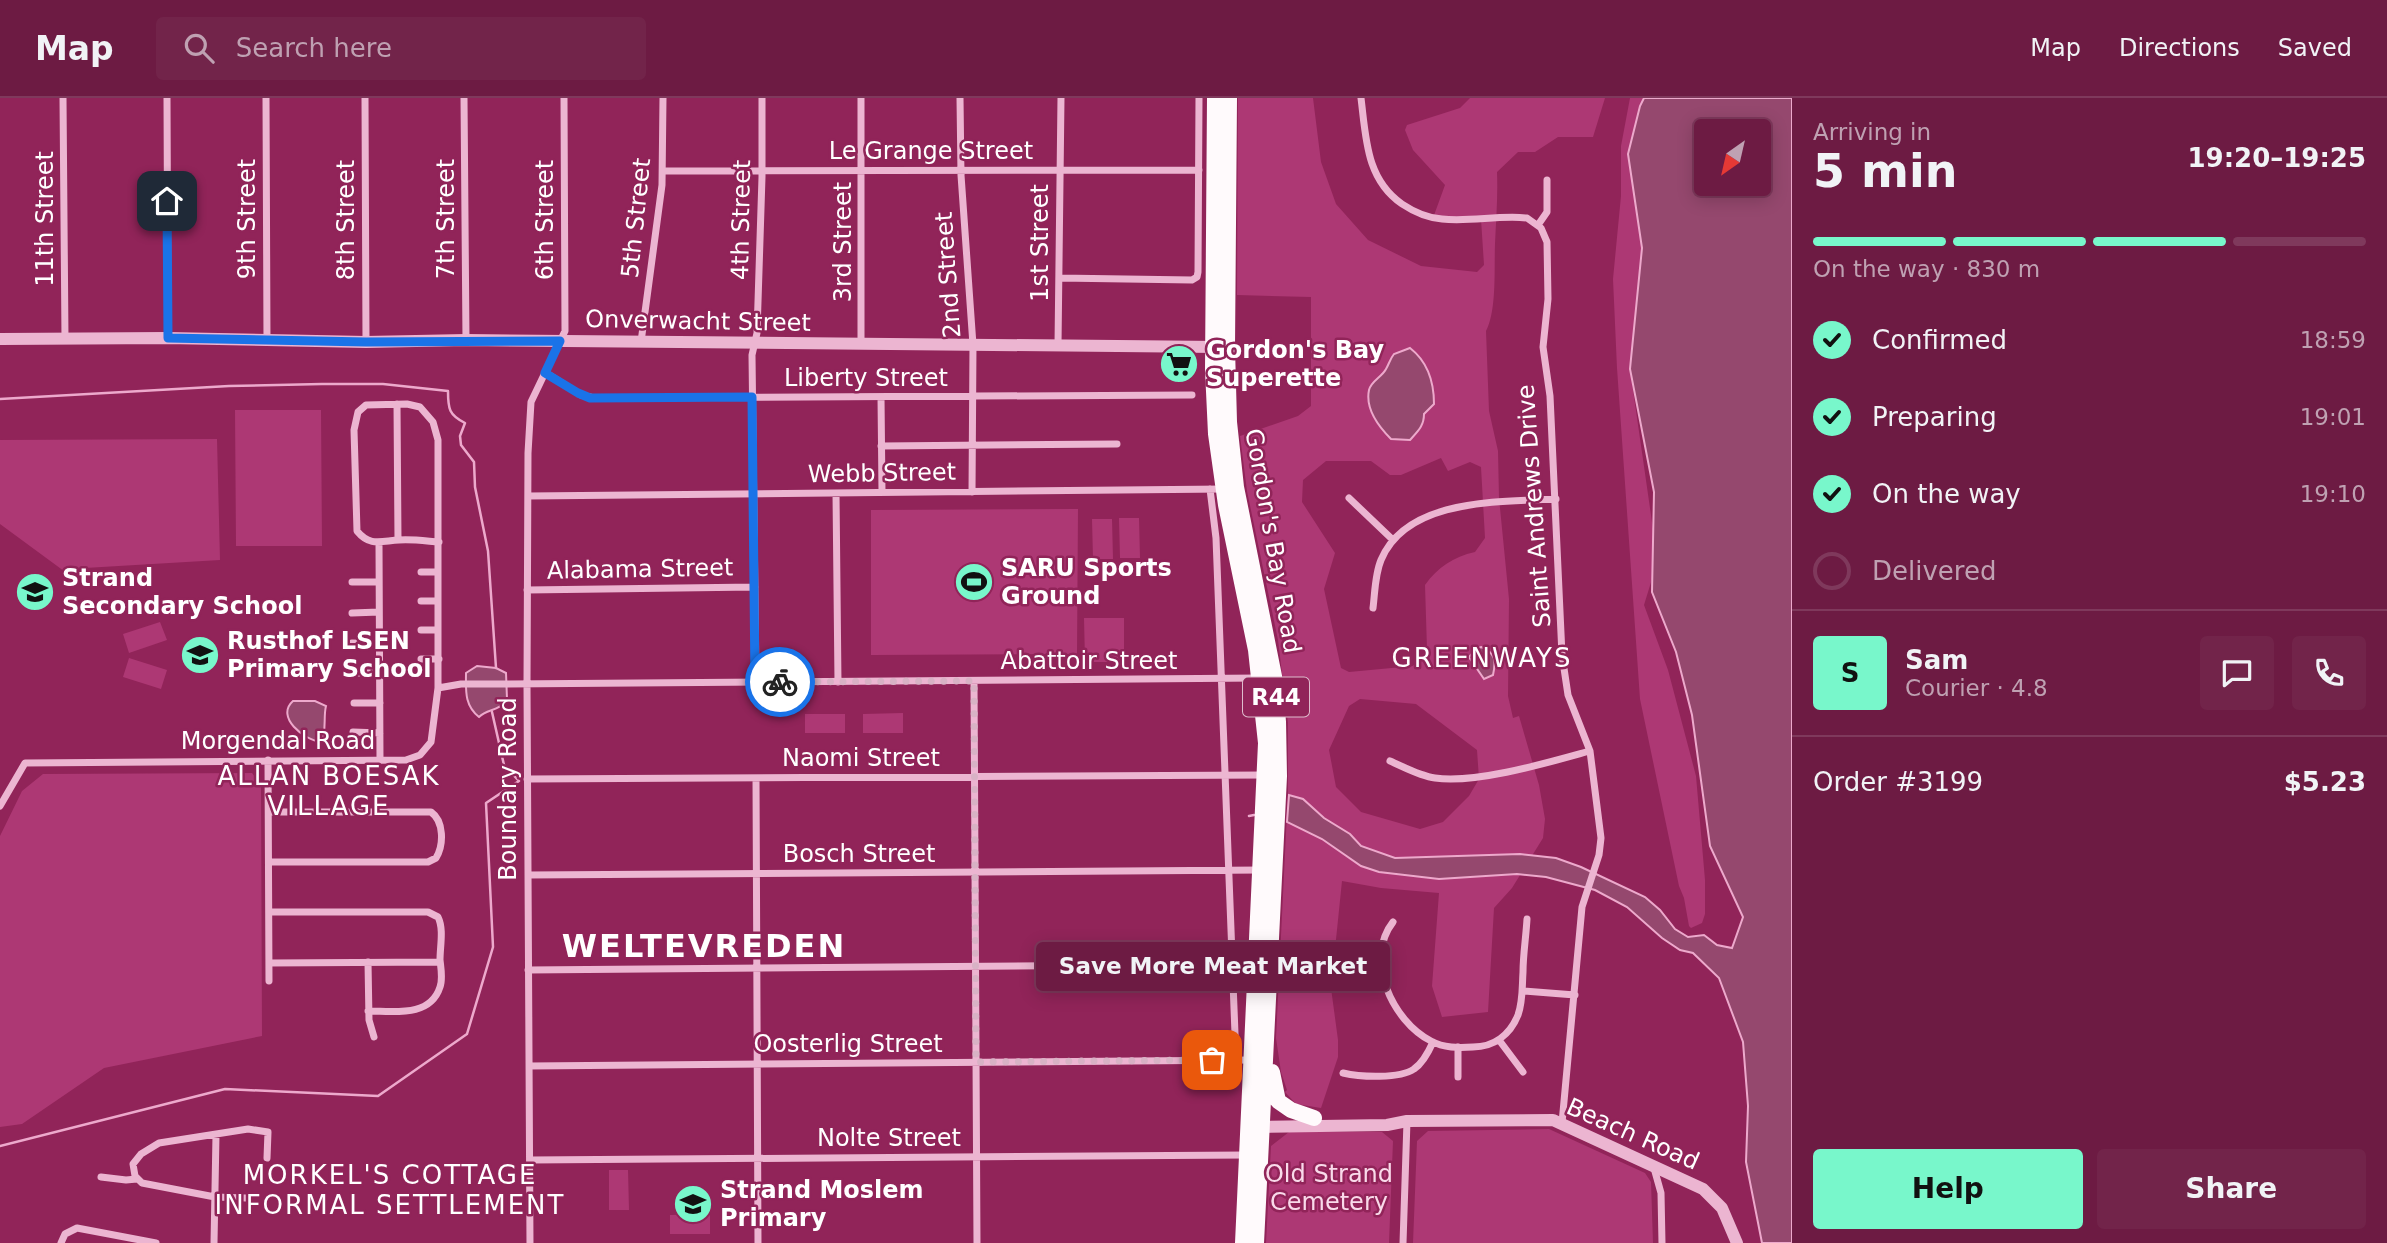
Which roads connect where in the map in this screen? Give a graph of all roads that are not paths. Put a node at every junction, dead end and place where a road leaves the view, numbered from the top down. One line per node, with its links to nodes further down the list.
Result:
1 (63, 98): 28 (street, 11th Street)
2 (167, 98): 26 (street)
3 (266, 98): 29 (street, 9th Street)
4 (365, 98): 32 (street, 8th Street)
5 (464, 98): 30 (street, 7th Street)
6 (564, 98): 31 (street, 6th Street)
7 (663, 98): 21 (street, 5th Street)
8 (762, 98): 18 (street, 4th Street)
9 (861, 98): 19 (street, 3rd Street)
10 (960, 98): 16 (street, 2nd Street)
11 (1060, 98): 17 (street, 1st Street)
12 (1199, 98): 20 (street)
13 (1215, 98): 23 (main road, Gordon's Bay Road / R44)
14 (1229, 98): 23 (main road, Gordon's Bay Road / R44)
15 (1361, 98): 24 (street)
16 (961, 169): 17 (street, Le Grange Street); 19 (street, Le Grange Street); 36 (street, 2nd Street)
17 (1060, 169): 20 (street, Le Grange Street); 25 (street, 1st Street)
18 (762, 170): 19 (street, Le Grange Street); 21 (street, Le Grange Street); 34 (street, 4th Street)
19 (862, 170): 35 (street, 3rd Street)
20 (1199, 170): 25 (street)
21 (663, 171): 33 (street, 5th Street)
22 (1547, 180): 24 (street)
23 (1221, 203): 38 (main road, Gordon's Bay Road / R44)
24 (1538, 225): 55 (street, Saint Andrews Drive)
25 (1059, 278): 37 (street, 1st Street)
26 (168, 338): 28 (street, Onverwacht Street); 29 (street, Onverwacht Street)
27 (0, 339): 28 (street, Onverwacht Street)
28 (65, 339)
29 (267, 340): 32 (street, Onverwacht Street)
30 (466, 340): 31 (street, Onverwacht Street); 32 (street, Onverwacht Street)
31 (560, 341): 33 (street, Onverwacht Street); 39 (street, Boundary Road)
32 (366, 342)
33 (641, 342): 34 (street, Onverwacht Street)
34 (755, 343): 35 (street, Onverwacht Street); 42 (street, 4th Street)
35 (861, 344): 36 (street, Onverwacht Street)
36 (973, 345): 37 (street, Onverwacht Street); 41 (street, 2nd Street)
37 (1058, 345): 38 (street, Onverwacht Street)
38 (1220, 347): 48 (main road, Gordon's Bay Road / R44); 48 (main road, Gordon's Bay Road / R44)
39 (545, 373): 42 (street, Liberty Street); 53 (street, Boundary Road)
40 (1192, 395): 41 (street, Liberty Street)
41 (972, 396): 43 (street, Liberty Street); 46 (street, 2nd Street)
42 (752, 397): 43 (street, Liberty Street); 52 (street, 4th Street)
43 (881, 397): 47 (street)
44 (397, 404): 56 (street); 58 (street); 59 (street)
45 (1117, 444): 46 (street)
46 (972, 445): 47 (street); 50 (street, 2nd Street)
47 (881, 446): 49 (street)
48 (1223, 488): 50 (street, Webb Street); 79 (main road, Gordon's Bay Road / R44); 80 (street)
49 (882, 492): 50 (street, Webb Street); 51 (street, Webb Street)
50 (972, 492)
51 (836, 493): 52 (street, Webb Street); 83 (street)
52 (754, 494): 53 (street, Webb Street); 64 (street, 4th Street)
53 (528, 496): 65 (street, Boundary Road)
54 (1349, 498): 57 (street)
55 (1556, 499): 57 (street); 90 (street, Saint Andrews Drive)
56 (398, 540): 58 (street); 59 (street)
57 (1393, 540): 68 (street)
58 (439, 542): 61 (street)
59 (379, 544): 63 (street)
60 (421, 572): 61 (street)
61 (438, 572): 67 (street)
62 (352, 582): 63 (street)
63 (379, 582): 70 (street)
64 (755, 587): 65 (street, Alabama Street); 82 (street, 4th Street)
65 (527, 590): 84 (street, Boundary Road)
66 (421, 601): 67 (street)
67 (439, 601): 72 (street)
68 (1373, 608)
69 (352, 612): 70 (street)
70 (379, 612): 74 (street)
71 (421, 630): 72 (street)
72 (438, 631): 76 (street)
73 (352, 643): 74 (street)
74 (379, 643): 78 (street)
75 (421, 659): 76 (street)
76 (439, 659): 85 (street)
77 (353, 673): 78 (street)
78 (379, 673): 87 (street)
79 (1267, 677): 80 (street, Abattoir Street); 95 (main road, Gordon's Bay Road / R44)
80 (1222, 679): 81 (street, Abattoir Street); 94 (street)
81 (974, 681): 83 (street, Abattoir Street); 96 (street)
82 (755, 682): 83 (street, Abattoir Street); 84 (street, Abattoir Street)
83 (838, 682)
84 (527, 684): 85 (street); 98 (street, Boundary Road)
85 (438, 688): 92 (street, Morgendal Road)
86 (354, 703): 87 (street)
87 (380, 703): 89 (street)
88 (353, 732): 89 (street)
89 (380, 733): 92 (street)
90 (1590, 751): 93 (street); 120 (street, Saint Andrews Drive)
91 (268, 760): 92 (street, Morgendal Road); 99 (street, Morgendal Road); 100 (street)
92 (380, 760)
93 (1390, 761)
94 (1225, 775): 95 (street, Naomi Street); 96 (street, Naomi Street); 102 (street)
95 (1272, 775): 103 (main road, Gordon's Bay Road / R44)
96 (975, 776): 97 (street, Naomi Street); 104 (street)
97 (756, 778): 98 (street, Naomi Street); 105 (street)
98 (527, 779): 106 (street, Boundary Road)
99 (0, 806)
100 (268, 812): 101 (street); 101 (street)
101 (269, 862): 107 (street)
102 (1229, 870): 103 (street, Bosch Street); 104 (street, Bosch Street); 114 (street)
103 (1268, 870): 113 (main road, Gordon's Bay Road / R44)
104 (975, 872): 105 (street, Bosch Street); 115 (street)
105 (755, 874): 106 (street, Bosch Street); 116 (street)
106 (528, 875): 117 (street, Boundary Road)
107 (270, 912): 111 (street); 112 (street)
108 (1527, 919): 119 (street)
109 (1393, 922): 124 (street)
110 (368, 962): 111 (street); 112 (street); 121 (street)
111 (440, 962): 121 (street)
112 (270, 963): 118 (street)
113 (1263, 964): 114 (street); 126 (main road, Gordon's Bay Road / R44); 127 (main road, Gordon's Bay Road / R44)
114 (1232, 965): 115 (street); 127 (street)
115 (976, 967): 116 (street); 128 (street)
116 (756, 968): 117 (street); 129 (street)
117 (528, 970): 130 (street, Boundary Road)
118 (269, 981)
119 (1523, 991): 120 (street); 123 (street)
120 (1575, 995): 137 (street, Saint Andrews Drive)
121 (368, 1011): 122 (street)
122 (374, 1038)
123 (1499, 1040): 125 (street); 131 (street)
124 (1433, 1042): 125 (street); 132 (street)
125 (1458, 1047): 133 (street)
126 (1266, 1049): 134 (main road); 136 (main road, Gordon's Bay Road / R44)
127 (1244, 1060): 128 (street, Oosterlig Street); 136 (main road, Gordon's Bay Road / R44)
128 (976, 1062): 129 (street, Oosterlig Street); 140 (street)
129 (757, 1064): 130 (street, Oosterlig Street); 142 (street)
130 (529, 1066): 143 (street, Boundary Road)
131 (1523, 1072)
132 (1343, 1073)
133 (1458, 1077)
134 (1314, 1118): 135 (street, Beach Road); 136 (street, Beach Road)
135 (1402, 1121): 136 (street, Beach Road); 137 (street, Beach Road); 157 (street)
136 (1255, 1122): 139 (main road, Gordon's Bay Road / R44); 156 (main road, Gordon's Bay Road / R44)
137 (1562, 1123): 144 (street, Beach Road)
138 (216, 1135): 141 (street); 146 (street); 147 (street)
139 (1247, 1155): 140 (street, Nolte Street); 155 (main road, Gordon's Bay Road / R44)
140 (977, 1157): 142 (street, Nolte Street); 154 (street)
141 (267, 1158)
142 (759, 1158): 143 (street, Nolte Street); 153 (street)
143 (531, 1160): 152 (street, Boundary Road)
144 (1654, 1165): 158 (street); 159 (street, Beach Road)
145 (101, 1177): 146 (street)
146 (137, 1179): 147 (street)
147 (215, 1198): 148 (street); 151 (street)
148 (246, 1198)
149 (61, 1243): 150 (street)
150 (156, 1243)
151 (214, 1243)
152 (530, 1243)
153 (758, 1243)
154 (977, 1243)
155 (1243, 1243)
156 (1256, 1243)
157 (1402, 1243)
158 (1662, 1243)
159 (1737, 1243)

